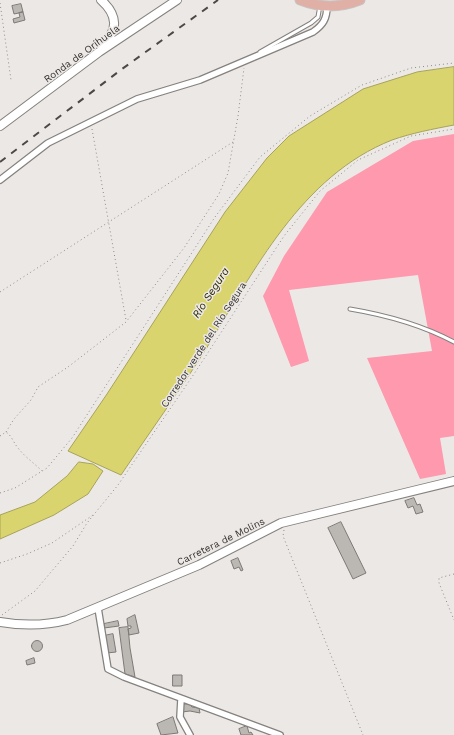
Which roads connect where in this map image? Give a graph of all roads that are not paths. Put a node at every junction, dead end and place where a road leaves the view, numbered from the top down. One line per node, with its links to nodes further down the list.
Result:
1 (101, 0): 8 (street)
2 (177, 0): 8 (street, Ronda de Orihuela)
3 (300, 0): 6 (main road)
4 (343, 0): 6 (main road)
5 (360, 0): 6 (main road)
6 (322, 6): 7 (lane); 7 (street)
7 (244, 63): 9 (street)
8 (3, 124)
9 (0, 180)
10 (350, 309): 11 (lane)
11 (454, 342)
12 (454, 480): 13 (street, Carretera de Molins)
13 (98, 608): 14 (street, Carretera de Molins); 15 (street)
14 (0, 622)
15 (181, 698): 16 (street); 17 (street)
16 (190, 735)
17 (280, 735)

